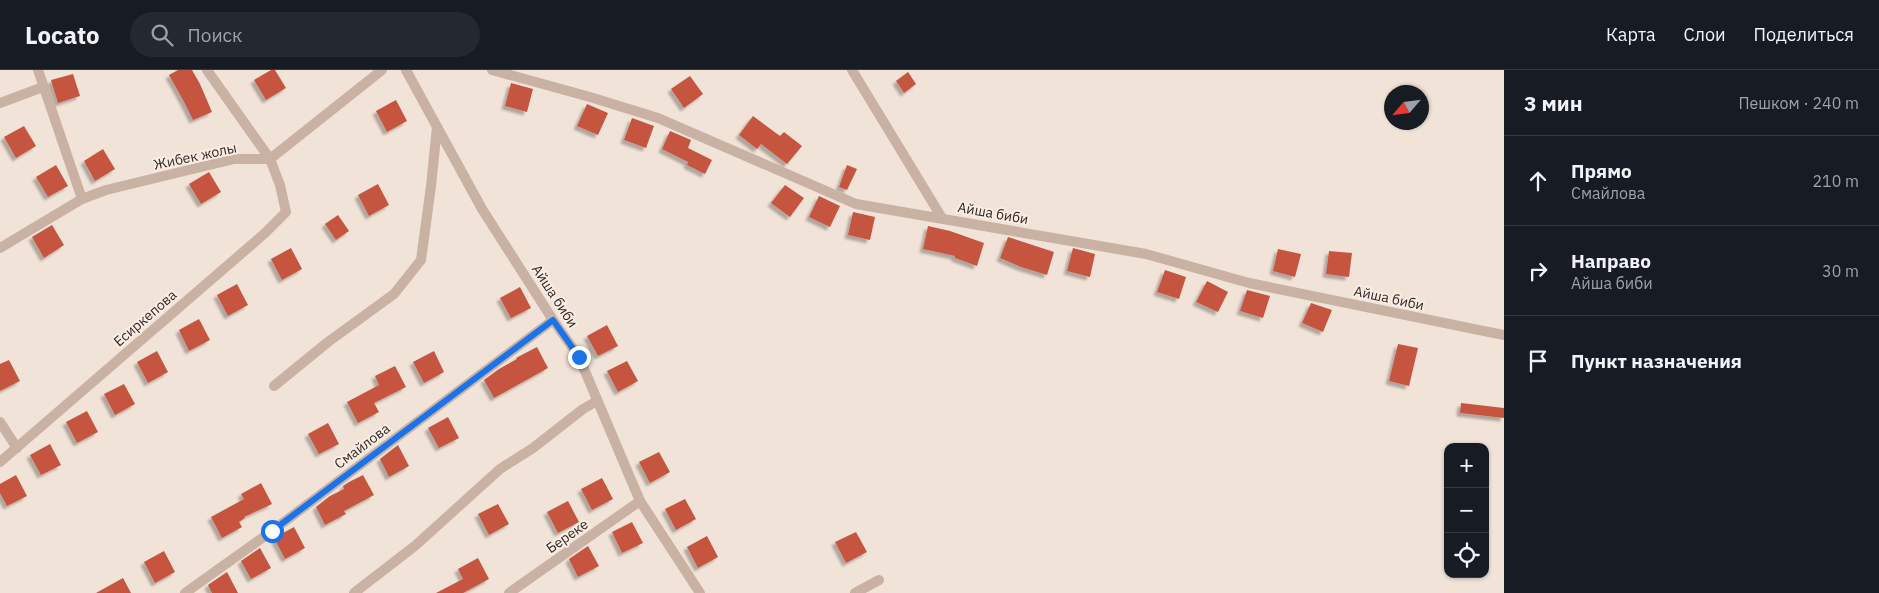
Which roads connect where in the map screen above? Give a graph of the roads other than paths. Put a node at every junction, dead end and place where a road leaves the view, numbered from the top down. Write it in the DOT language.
graph roads {
  1 [pos="38,70"];
  2 [pos="207,70"];
  3 [pos="382,70"];
  4 [pos="406,70"];
  5 [pos="492,70"];
  6 [pos="852,70"];
  7 [pos="43,87"];
  8 [pos="0,103"];
  9 [pos="437,127"];
  10 [pos="270,159"];
  11 [pos="82,199"];
  12 [pos="942,218"];
  13 [pos="0,248"];
  14 [pos="553,320"];
  15 [pos="1504,335"];
  16 [pos="274,386"];
  17 [pos="598,401"];
  18 [pos="0,422"];
  19 [pos="17,448"];
  20 [pos="0,462"];
  21 [pos="640,501"];
  22 [pos="880,580"];
  23 [pos="185,593"];
  24 [pos="354,593"];
  25 [pos="509,593"];
  26 [pos="700,593"];
  27 [pos="855,593"];
  1 -- 7 [label="street"];
  2 -- 10 [label="street"];
  3 -- 10 [label="street"];
  4 -- 9 [label="street, Айша биби"];
  5 -- 12 [label="street, Айша биби"];
  6 -- 12 [label="street"];
  7 -- 8 [label="street"];
  7 -- 11 [label="street"];
  9 -- 14 [label="street, Айша биби"];
  9 -- 16 [label="street"];
  10 -- 11 [label="street, Жибек жолы"];
  10 -- 19 [label="street, Есиркепова"];
  11 -- 13 [label="street, Жибек жолы"];
  12 -- 15 [label="street, Айша биби"];
  14 -- 17 [label="street, Айша биби"];
  14 -- 23 [label="street, Смайлова"];
  17 -- 21 [label="street, Айша биби"];
  17 -- 24 [label="street"];
  18 -- 19 [label="street"];
  19 -- 20 [label="street, Есиркепова"];
  21 -- 25 [label="street, Береке"];
  21 -- 26 [label="street, Айша биби"];
  22 -- 27 [label="street"];
}
